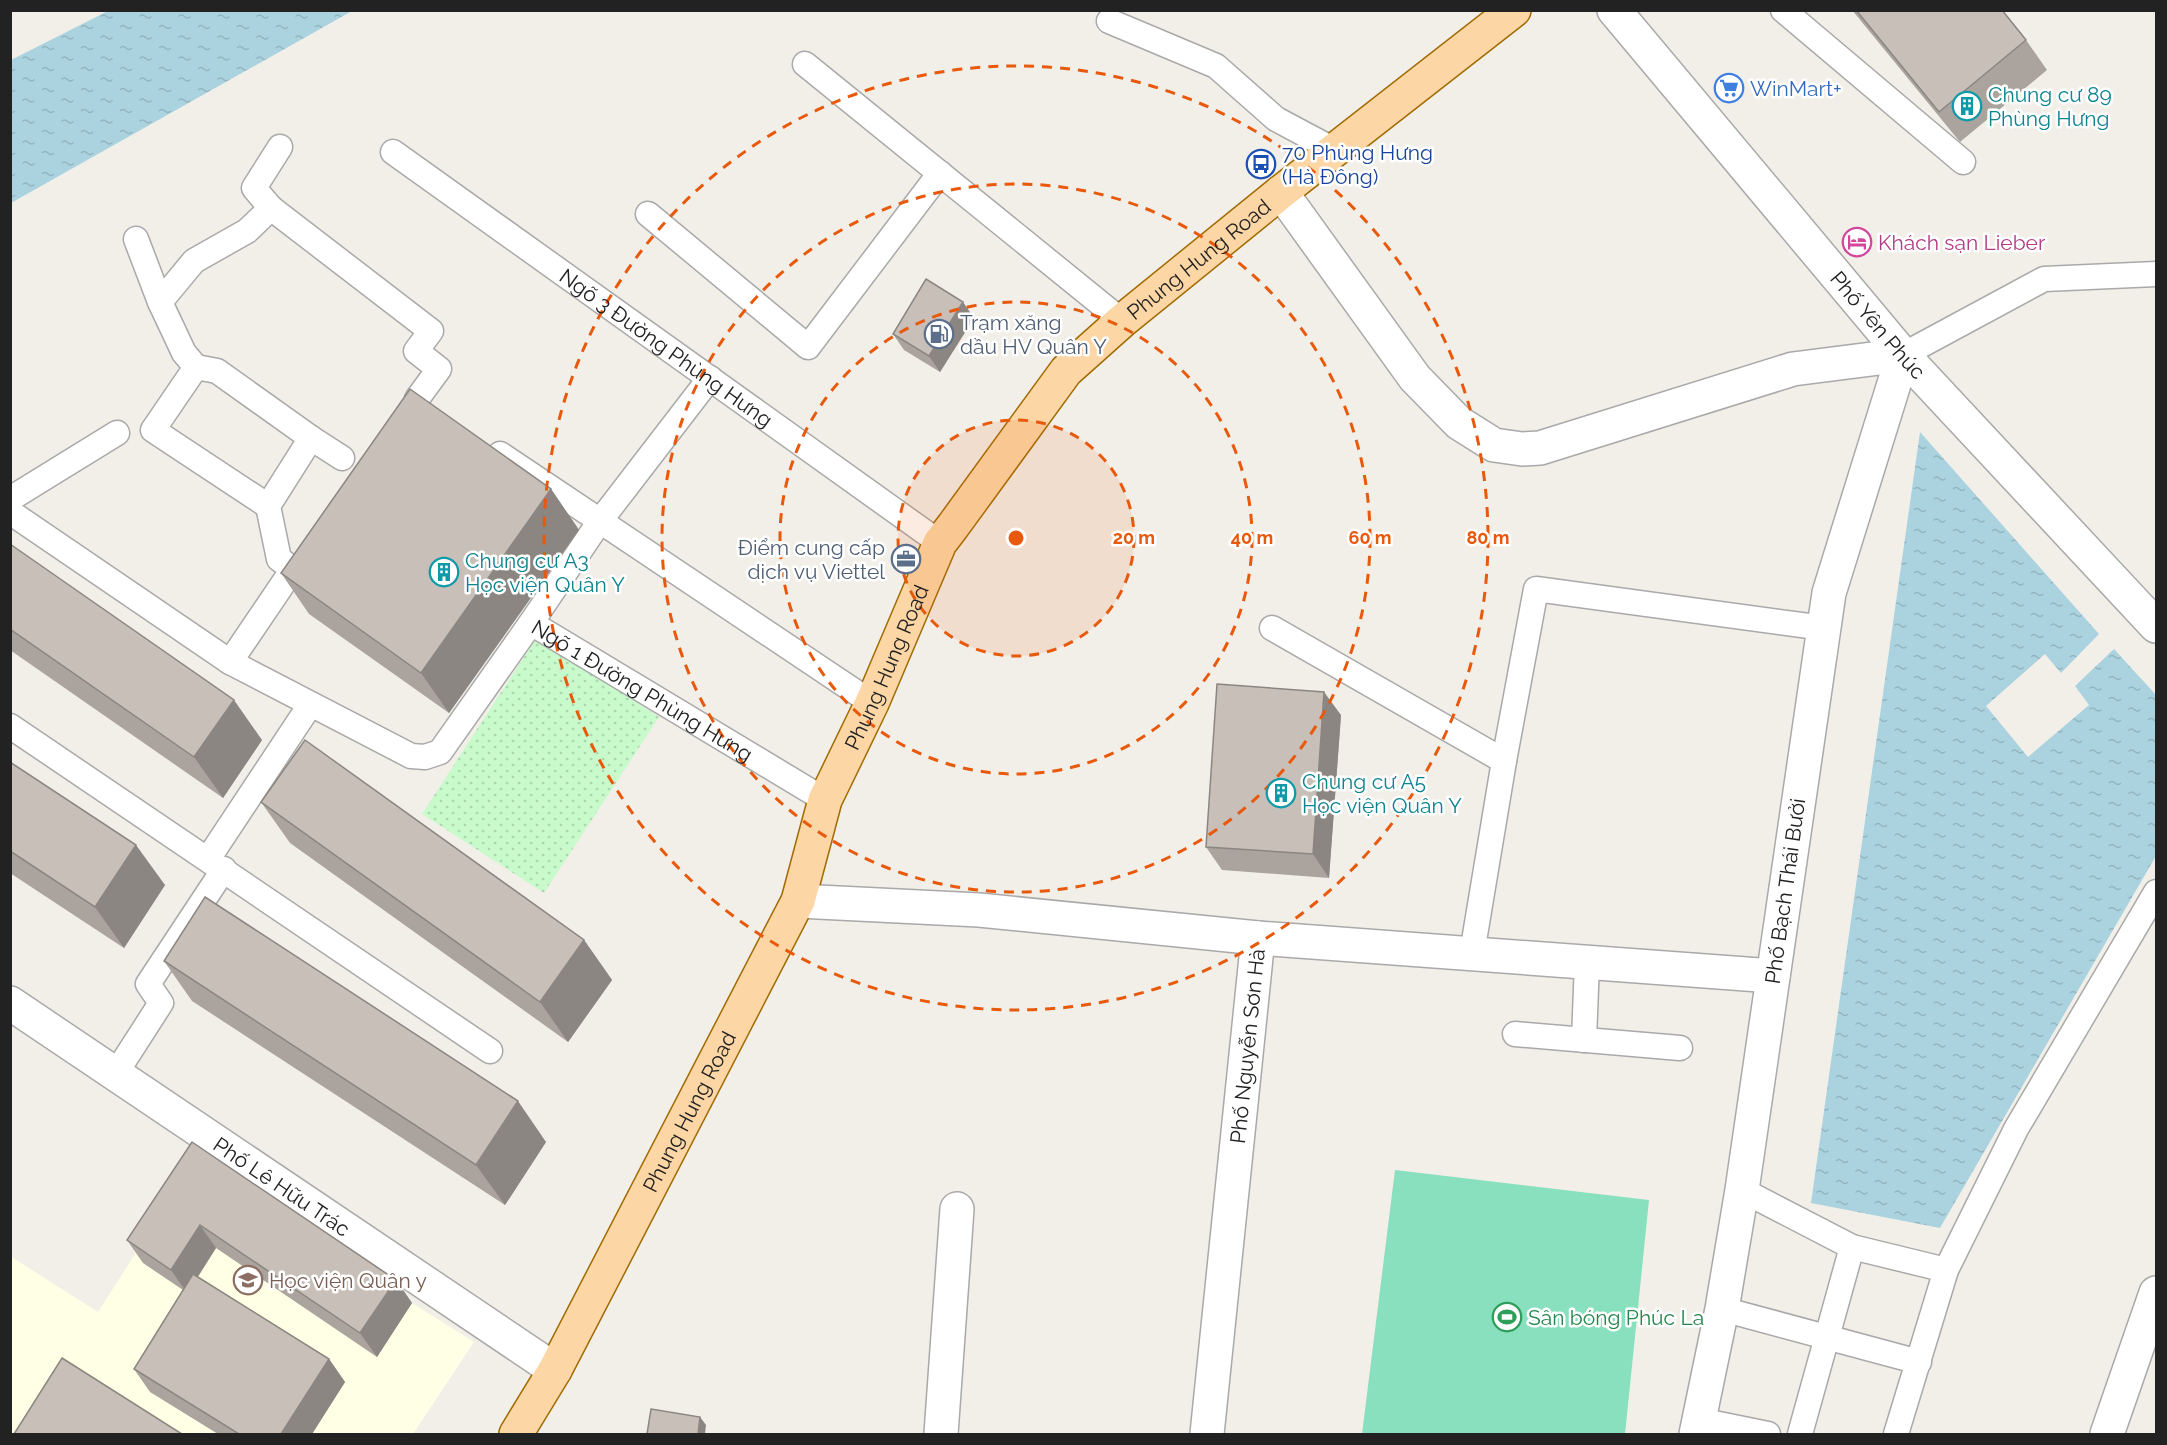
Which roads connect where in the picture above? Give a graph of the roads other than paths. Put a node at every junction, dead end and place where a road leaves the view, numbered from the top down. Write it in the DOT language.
graph roads {
  1 [pos="1514,10"];
  2 [pos="1614,10"];
  3 [pos="1783,10"];
  4 [pos="1109,21"];
  5 [pos="805,64"];
  6 [pos="280,147"];
  7 [pos="1336,151"];
  8 [pos="393,152"];
  9 [pos="1963,162"];
  10 [pos="940,173"];
  11 [pos="1281,192"];
  12 [pos="271,208"];
  13 [pos="648,214"];
  14 [pos="136,239"];
  15 [pos="2157,274"];
  16 [pos="160,302"];
  17 [pos="1122,321"];
  18 [pos="1903,356"];
  19 [pos="196,367"];
  20 [pos="710,378"];
  21 [pos="419,409"];
  22 [pos="117,433"];
  23 [pos="311,438"];
  24 [pos="484,444"];
  25 [pos="342,458"];
  26 [pos="10,499"];
  27 [pos="268,506"];
  28 [pos="10,512"];
  29 [pos="600,521"];
  30 [pos="940,543"];
  31 [pos="531,623"];
  32 [pos="2157,626"];
  33 [pos="1272,628"];
  34 [pos="1824,628"];
  35 [pos="230,662"];
  36 [pos="872,703"];
  37 [pos="310,705"];
  38 [pos="10,726"];
  39 [pos="1503,761"];
  40 [pos="825,800"];
  41 [pos="216,864"];
  42 [pos="2157,892"];
  43 [pos="798,901"];
  44 [pos="1258,938"];
  45 [pos="1472,953"];
  46 [pos="1587,962"];
  47 [pos="1773,976"];
  48 [pos="10,1003"];
  49 [pos="1515,1034"];
  50 [pos="1584,1040"];
  51 [pos="1680,1048"];
  52 [pos="490,1051"];
  53 [pos="116,1073"];
  54 [pos="1742,1190"];
  55 [pos="957,1209"];
  56 [pos="1852,1247"];
  57 [pos="1946,1270"];
  58 [pos="2157,1293"];
  59 [pos="1722,1309"];
  60 [pos="1827,1337"];
  61 [pos="1919,1362"];
  62 [pos="555,1370"];
  63 [pos="1698,1427"];
  64 [pos="516,1434"];
  65 [pos="941,1434"];
  66 [pos="1207,1434"];
  67 [pos="1768,1434"];
  68 [pos="1800,1434"];
  69 [pos="1896,1434"];
  70 [pos="2107,1434"];
  1 -- 7 [label="main road, Phung Hung Road"];
  2 -- 18 [label="street, Phố Yên Phúc"];
  3 -- 9 [label="lane"];
  4 -- 7 [label="lane"];
  5 -- 10 [label="lane"];
  6 -- 12 [label="lane"];
  7 -- 11 [label="main road, Phung Hung Road"];
  8 -- 20 [label="lane, Ngõ 3 Đường Phùng Hưng"];
  10 -- 13 [label="lane"];
  10 -- 17 [label="lane"];
  11 -- 17 [label="main road, Phung Hung Road"];
  11 -- 18 [label="street"];
  12 -- 16 [label="lane"];
  12 -- 21 [label="lane"];
  14 -- 16 [label="lane"];
  15 -- 18 [label="lane"];
  16 -- 19 [label="lane"];
  17 -- 30 [label="main road, Phung Hung Road"];
  18 -- 32 [label="street, Phố Yên Phúc"];
  18 -- 34 [label="street, Phố Bạch Thái Bưởi"];
  19 -- 23 [label="lane"];
  19 -- 27 [label="lane"];
  20 -- 29 [label="lane"];
  20 -- 30 [label="lane, Ngõ 3 Đường Phùng Hưng"];
  22 -- 26 [label="lane"];
  23 -- 25 [label="lane"];
  23 -- 27 [label="lane"];
  24 -- 29 [label="lane"];
  27 -- 35 [label="lane"];
  28 -- 35 [label="lane, Ngõ 1 Đường Phùng Hưng"];
  29 -- 31 [label="lane"];
  29 -- 36 [label="lane"];
  30 -- 36 [label="main road, Phung Hung Road"];
  31 -- 37 [label="lane, Ngõ 1 Đường Phùng Hưng"];
  31 -- 40 [label="lane, Ngõ 1 Đường Phùng Hưng"];
  33 -- 39 [label="lane"];
  34 -- 39 [label="lane"];
  34 -- 47 [label="street, Phố Bạch Thái Bưởi"];
  35 -- 37 [label="lane, Ngõ 1 Đường Phùng Hưng"];
  36 -- 40 [label="main road, Phung Hung Road"];
  37 -- 41 [label="lane"];
  38 -- 41 [label="lane"];
  39 -- 45 [label="lane"];
  40 -- 43 [label="main road, Phung Hung Road"];
  41 -- 52 [label="lane"];
  41 -- 53 [label="lane"];
  42 -- 57 [label="lane"];
  43 -- 44 [label="street, Phố Nguyễn Sơn Hà"];
  43 -- 62 [label="main road, Phung Hung Road"];
  44 -- 45 [label="street"];
  44 -- 66 [label="street, Phố Nguyễn Sơn Hà"];
  45 -- 46 [label="street"];
  46 -- 47 [label="street"];
  46 -- 50 [label="lane"];
  47 -- 54 [label="street, Phố Bạch Thái Bưởi"];
  48 -- 53 [label="street, Phố Lê Hữu Trác"];
  49 -- 50 [label="lane"];
  50 -- 51 [label="lane"];
  53 -- 62 [label="street, Phố Lê Hữu Trác"];
  54 -- 56 [label="lane"];
  54 -- 59 [label="street, Phố Bạch Thái Bưởi"];
  55 -- 65 [label="street"];
  56 -- 57 [label="lane"];
  56 -- 60 [label="lane"];
  57 -- 61 [label="lane"];
  58 -- 70 [label="street"];
  59 -- 60 [label="lane"];
  59 -- 63 [label="street, Phố Bạch Thái Bưởi"];
  60 -- 61 [label="lane"];
  60 -- 68 [label="lane"];
  61 -- 69 [label="lane"];
  62 -- 64 [label="main road, Phung Hung Road"];
  63 -- 67 [label="lane"];
}
